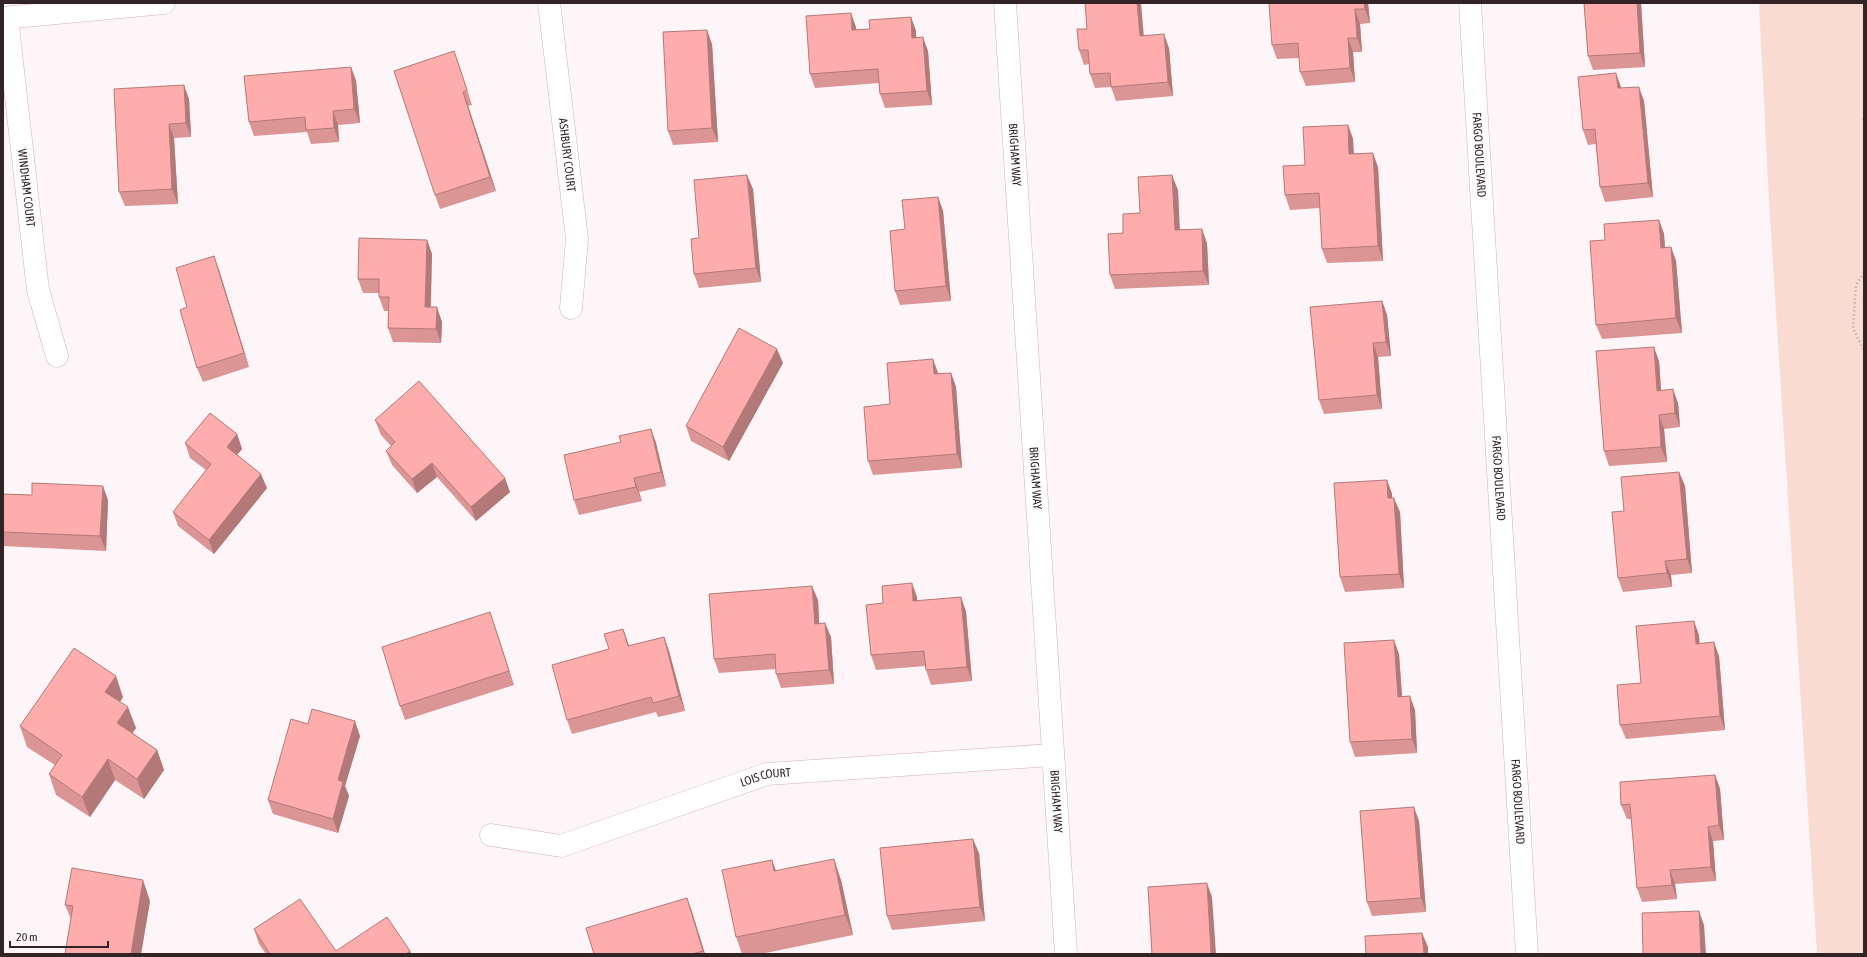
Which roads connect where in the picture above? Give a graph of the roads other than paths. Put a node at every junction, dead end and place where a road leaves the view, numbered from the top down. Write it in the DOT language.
graph roads {
  1 [pos="164,3"];
  2 [pos="549,3"];
  3 [pos="1006,3"];
  4 [pos="1470,3"];
  5 [pos="5,18"];
  6 [pos="571,308"];
  7 [pos="57,356"];
  8 [pos="1052,754"];
  9 [pos="491,834"];
  10 [pos="1066,954"];
  11 [pos="1527,954"];
  1 -- 5 [label="street"];
  2 -- 6 [label="street, ASHBURY COURT"];
  3 -- 8 [label="street, BRIGHAM WAY"];
  4 -- 11 [label="street, FARGO BOULEVARD"];
  5 -- 7 [label="street, WINDHAM COURT"];
  8 -- 9 [label="street, LOIS COURT"];
  8 -- 10 [label="street, BRIGHAM WAY"];
}
